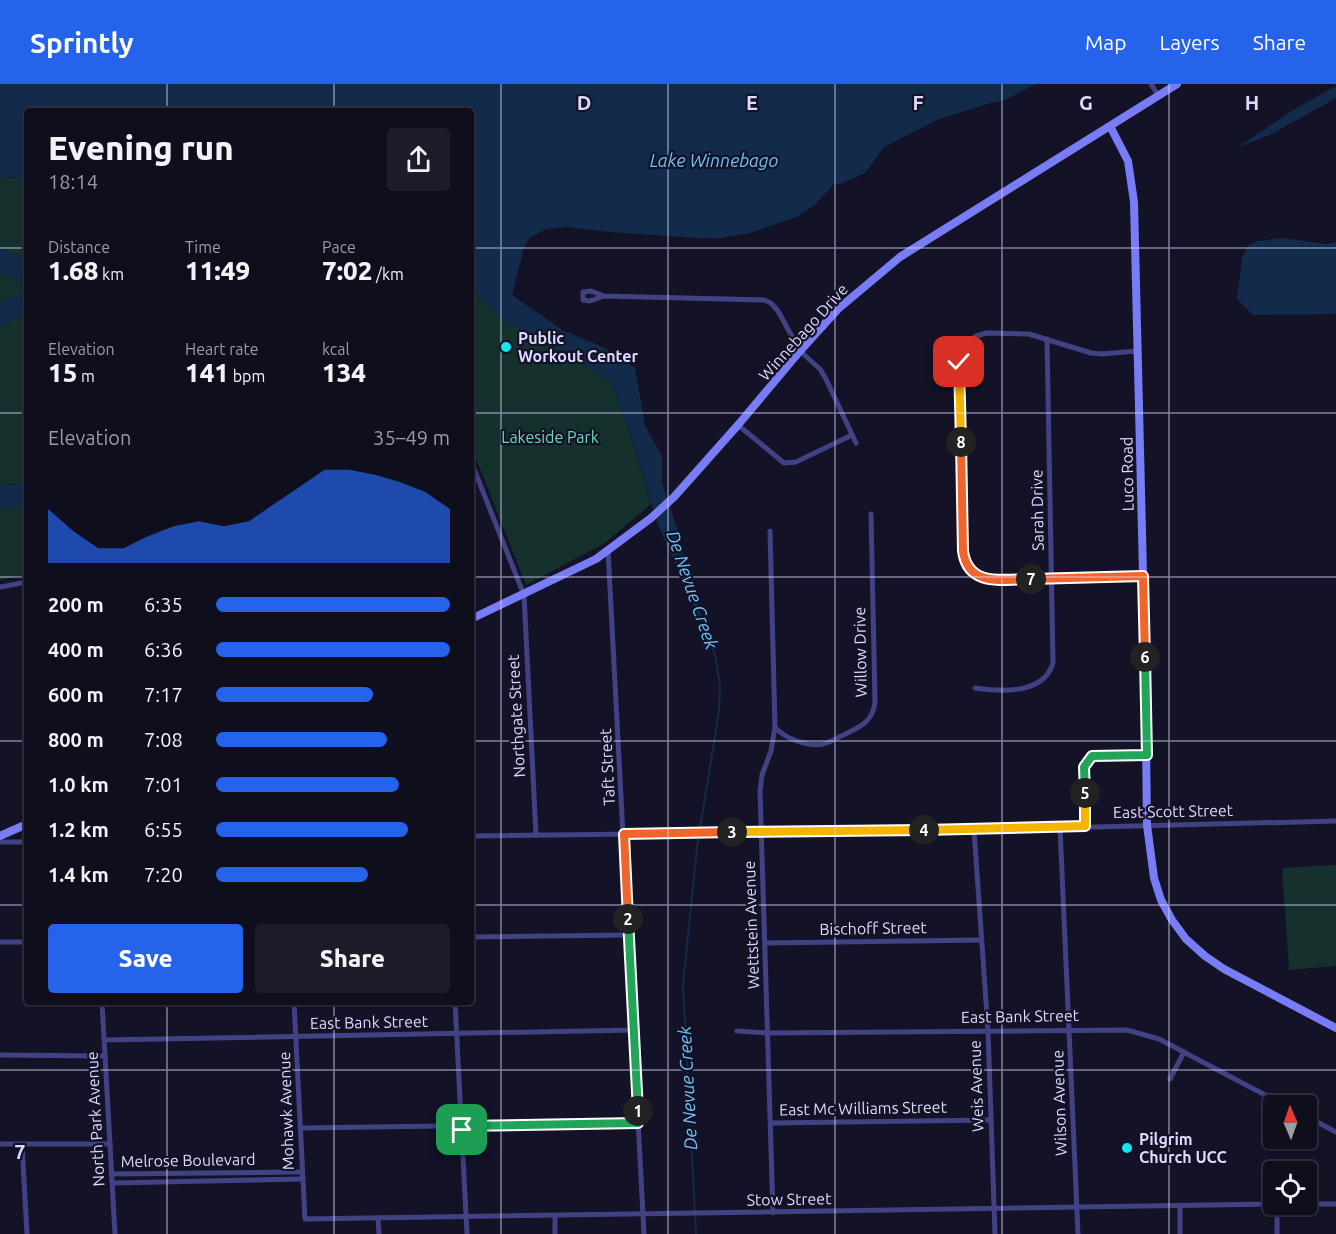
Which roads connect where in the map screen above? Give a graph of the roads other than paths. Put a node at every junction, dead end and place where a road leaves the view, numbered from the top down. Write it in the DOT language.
graph roads {
  1 [pos="1151,84"];
  2 [pos="1177,84"];
  3 [pos="1158,95"];
  4 [pos="1110,126"];
  5 [pos="604,296"];
  6 [pos="1047,339"];
  7 [pos="800,351"];
  8 [pos="1138,351"];
  9 [pos="738,425"];
  10 [pos="852,435"];
  11 [pos="856,443"];
  12 [pos="474,469"];
  13 [pos="871,514"];
  14 [pos="770,531"];
  15 [pos="608,550"];
  16 [pos="1143,576"];
  17 [pos="1052,578"];
  18 [pos="24,583"];
  19 [pos="0,587"];
  20 [pos="524,595"];
  21 [pos="474,618"];
  22 [pos="975,688"];
  23 [pos="775,727"];
  24 [pos="1147,755"];
  25 [pos="1336,821"];
  26 [pos="24,825"];
  27 [pos="1148,825"];
  28 [pos="1060,826"];
  29 [pos="1085,826"];
  30 [pos="974,830"];
  31 [pos="761,832"];
  32 [pos="624,834"];
  33 [pos="536,835"];
  34 [pos="0,836"];
  35 [pos="474,836"];
  36 [pos="0,842"];
  37 [pos="24,842"];
  38 [pos="629,935"];
  39 [pos="474,937"];
  40 [pos="981,940"];
  41 [pos="0,942"];
  42 [pos="24,942"];
  43 [pos="766,943"];
  44 [pos="102,1005"];
  45 [pos="294,1005"];
  46 [pos="455,1005"];
  47 [pos="1336,1028"];
  48 [pos="1070,1029"];
  49 [pos="634,1030"];
  50 [pos="987,1030"];
  51 [pos="737,1031"];
  52 [pos="768,1033"];
  53 [pos="456,1034"];
  54 [pos="296,1036"];
  55 [pos="104,1040"];
  56 [pos="1184,1052"];
  57 [pos="0,1055"];
  58 [pos="105,1056"];
  59 [pos="1170,1079"];
  60 [pos="1265,1095"];
  61 [pos="991,1120"];
  62 [pos="1317,1122"];
  63 [pos="638,1123"];
  64 [pos="771,1123"];
  65 [pos="462,1126"];
  66 [pos="301,1128"];
  67 [pos="1336,1132"];
  68 [pos="0,1144"];
  69 [pos="22,1144"];
  70 [pos="110,1144"];
  71 [pos="302,1172"];
  72 [pos="111,1174"];
  73 [pos="302,1179"];
  74 [pos="112,1183"];
  75 [pos="1263,1204"];
  76 [pos="1317,1204"];
  77 [pos="1336,1204"];
  78 [pos="1180,1206"];
  79 [pos="1077,1207"];
  80 [pos="995,1210"];
  81 [pos="773,1213"];
  82 [pos="643,1214"];
  83 [pos="1276,1215"];
  84 [pos="555,1216"];
  85 [pos="467,1217"];
  86 [pos="378,1218"];
  87 [pos="305,1220"];
  88 [pos="27,1234"];
  89 [pos="115,1234"];
  90 [pos="379,1234"];
  91 [pos="467,1234"];
  92 [pos="555,1234"];
  93 [pos="644,1234"];
  94 [pos="995,1234"];
  95 [pos="1078,1234"];
  96 [pos="1180,1234"];
  97 [pos="1277,1234"];
  1 -- 3 [label="street"];
  2 -- 3 [label="street, Winnebago Drive"];
  3 -- 4 [label="street, Winnebago Drive"];
  4 -- 7 [label="street, Winnebago Drive"];
  4 -- 8 [label="street, Luco Road"];
  5 -- 7 [label="street"];
  6 -- 8 [label="street"];
  6 -- 17 [label="street, Sarah Drive"];
  6 -- 17 [label="street"];
  7 -- 9 [label="street, Winnebago Drive"];
  7 -- 10 [label="street"];
  8 -- 16 [label="street, Luco Road"];
  9 -- 10 [label="street"];
  9 -- 15 [label="street, Winnebago Drive"];
  10 -- 11 [label="street"];
  12 -- 20 [label="street, Northgate Street"];
  13 -- 23 [label="street, Willow Drive"];
  14 -- 23 [label="street, Wettstein Avenue"];
  15 -- 20 [label="street, Winnebago Drive"];
  15 -- 32 [label="street, Taft Street"];
  16 -- 17 [label="street"];
  16 -- 24 [label="street, Luco Road"];
  17 -- 22 [label="street, Sarah Drive"];
  18 -- 19 [label="street"];
  20 -- 21 [label="street, Winnebago Drive"];
  20 -- 33 [label="street, Northgate Street"];
  23 -- 31 [label="street, Wettstein Avenue"];
  24 -- 27 [label="street, Luco Road"];
  24 -- 29 [label="street"];
  25 -- 27 [label="street, East Scott Street"];
  26 -- 34 [label="street"];
  27 -- 29 [label="street, East Scott Street"];
  27 -- 47 [label="street, Luco Road"];
  28 -- 29 [label="street, East Scott Street"];
  28 -- 30 [label="street, East Scott Street"];
  28 -- 48 [label="street, Wilson Avenue"];
  30 -- 31 [label="street, East Scott Street"];
  30 -- 40 [label="street, Weis Avenue"];
  31 -- 32 [label="street, East Scott Street"];
  31 -- 43 [label="street, Wettstein Avenue"];
  32 -- 33 [label="street, East Scott Street"];
  32 -- 38 [label="street, Taft Street"];
  33 -- 35 [label="street, East Scott Street"];
  36 -- 37 [label="street"];
  38 -- 39 [label="street"];
  38 -- 49 [label="street, Taft Street"];
  40 -- 43 [label="street, Bischoff Street"];
  40 -- 50 [label="street, Weis Avenue"];
  41 -- 42 [label="street"];
  43 -- 52 [label="street, Wettstein Avenue"];
  44 -- 55 [label="street, North Park Avenue"];
  45 -- 54 [label="street, Mohawk Avenue"];
  46 -- 53 [label="street"];
  48 -- 50 [label="street, East Bank Street"];
  48 -- 56 [label="street, East Bank Street"];
  48 -- 79 [label="street, Wilson Avenue"];
  49 -- 53 [label="street, East Bank Street"];
  49 -- 63 [label="street, Taft Street"];
  50 -- 52 [label="street, East Bank Street"];
  50 -- 61 [label="street, Weis Avenue"];
  51 -- 52 [label="street, East Bank Street"];
  52 -- 64 [label="street, Wettstein Avenue"];
  53 -- 54 [label="street, East Bank Street"];
  53 -- 65 [label="street"];
  54 -- 55 [label="street, East Bank Street"];
  54 -- 66 [label="street, Mohawk Avenue"];
  55 -- 58 [label="street, North Park Avenue"];
  56 -- 59 [label="street"];
  56 -- 60 [label="street, East Bank Street"];
  57 -- 58 [label="street"];
  58 -- 70 [label="street, North Park Avenue"];
  61 -- 64 [label="street, East Mc Williams Street"];
  61 -- 80 [label="street, Weis Avenue"];
  62 -- 67 [label="street"];
  63 -- 65 [label="street"];
  63 -- 82 [label="street, Taft Street"];
  64 -- 81 [label="street, Wettstein Avenue"];
  65 -- 66 [label="street"];
  65 -- 85 [label="street"];
  66 -- 71 [label="street, Mohawk Avenue"];
  68 -- 69 [label="street"];
  69 -- 70 [label="street"];
  69 -- 88 [label="street"];
  70 -- 72 [label="street, North Park Avenue"];
  71 -- 72 [label="street, Melrose Boulevard"];
  71 -- 73 [label="street, Mohawk Avenue"];
  72 -- 74 [label="street, North Park Avenue"];
  73 -- 74 [label="street, Melrose Boulevard"];
  73 -- 87 [label="street, Mohawk Avenue"];
  74 -- 89 [label="street, North Park Avenue"];
  75 -- 78 [label="street, Stow Street"];
  76 -- 77 [label="street"];
  78 -- 79 [label="street, Stow Street"];
  78 -- 96 [label="street"];
  79 -- 80 [label="street, Stow Street"];
  79 -- 95 [label="street, Wilson Avenue"];
  80 -- 81 [label="street, Stow Street"];
  80 -- 94 [label="street, Weis Avenue"];
  81 -- 82 [label="street, Stow Street"];
  82 -- 84 [label="street, Stow Street"];
  82 -- 93 [label="street, Taft Street"];
  83 -- 97 [label="street"];
  84 -- 85 [label="street, Stow Street"];
  84 -- 92 [label="street"];
  85 -- 86 [label="street, Stow Street"];
  85 -- 91 [label="street"];
  86 -- 87 [label="street, Stow Street"];
  86 -- 90 [label="street"];
}
